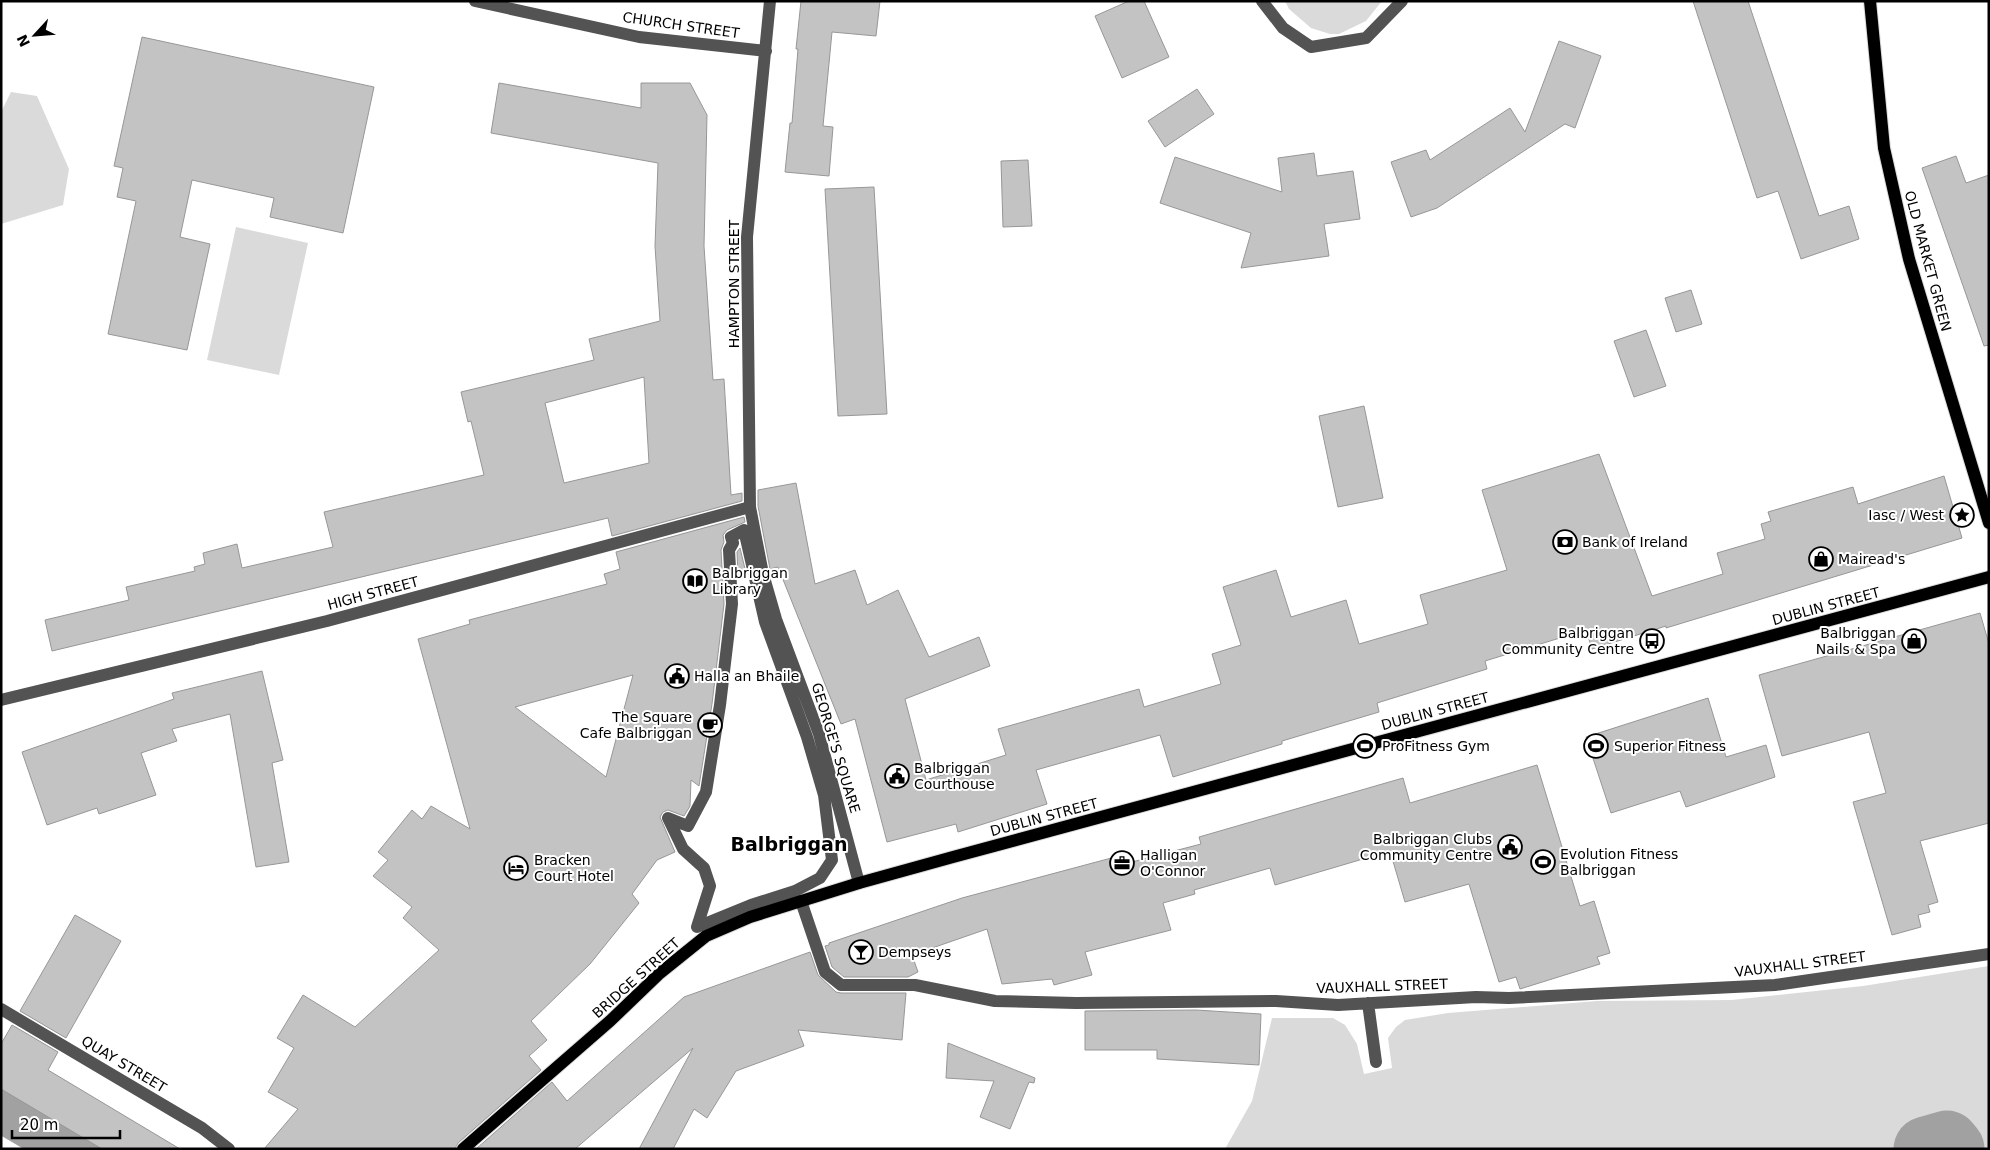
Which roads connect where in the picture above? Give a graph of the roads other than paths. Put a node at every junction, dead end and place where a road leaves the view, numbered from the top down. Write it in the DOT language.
graph roads {
  1 [pos="475,1"];
  2 [pos="770,1"];
  3 [pos="1262,1"];
  4 [pos="1402,1"];
  5 [pos="1870,1"];
  6 [pos="766,51"];
  7 [pos="750,508"];
  8 [pos="1989,523"];
  9 [pos="1989,577"];
  10 [pos="1,700"];
  11 [pos="859,883"];
  12 [pos="801,902"];
  13 [pos="697,927"];
  14 [pos="1989,954"];
  15 [pos="1368,1003"];
  16 [pos="1,1009"];
  17 [pos="1376,1062"];
  18 [pos="229,1149"];
  19 [pos="463,1149"];
  1 -- 6 [label="street, CHURCH STREET"];
  2 -- 6 [label="street, HAMPTON STREET"];
  3 -- 4 [label="street"];
  5 -- 8 [label="main road, OLD MARKET GREEN"];
  6 -- 7 [label="street, HAMPTON STREET"];
  7 -- 10 [label="street, HIGH STREET"];
  7 -- 11 [label="street, GEORGE'S SQUARE"];
  9 -- 11 [label="main road, DUBLIN STREET"];
  11 -- 12 [label="main road, BRIDGE STREET"];
  12 -- 15 [label="street, VAUXHALL STREET"];
  12 -- 19 [label="main road, BRIDGE STREET"];
  13 -- 13 [label="street, GEORGE'S SQUARE"];
  14 -- 15 [label="street, VAUXHALL STREET"];
  15 -- 17 [label="street"];
  16 -- 18 [label="street, QUAY STREET"];
}
